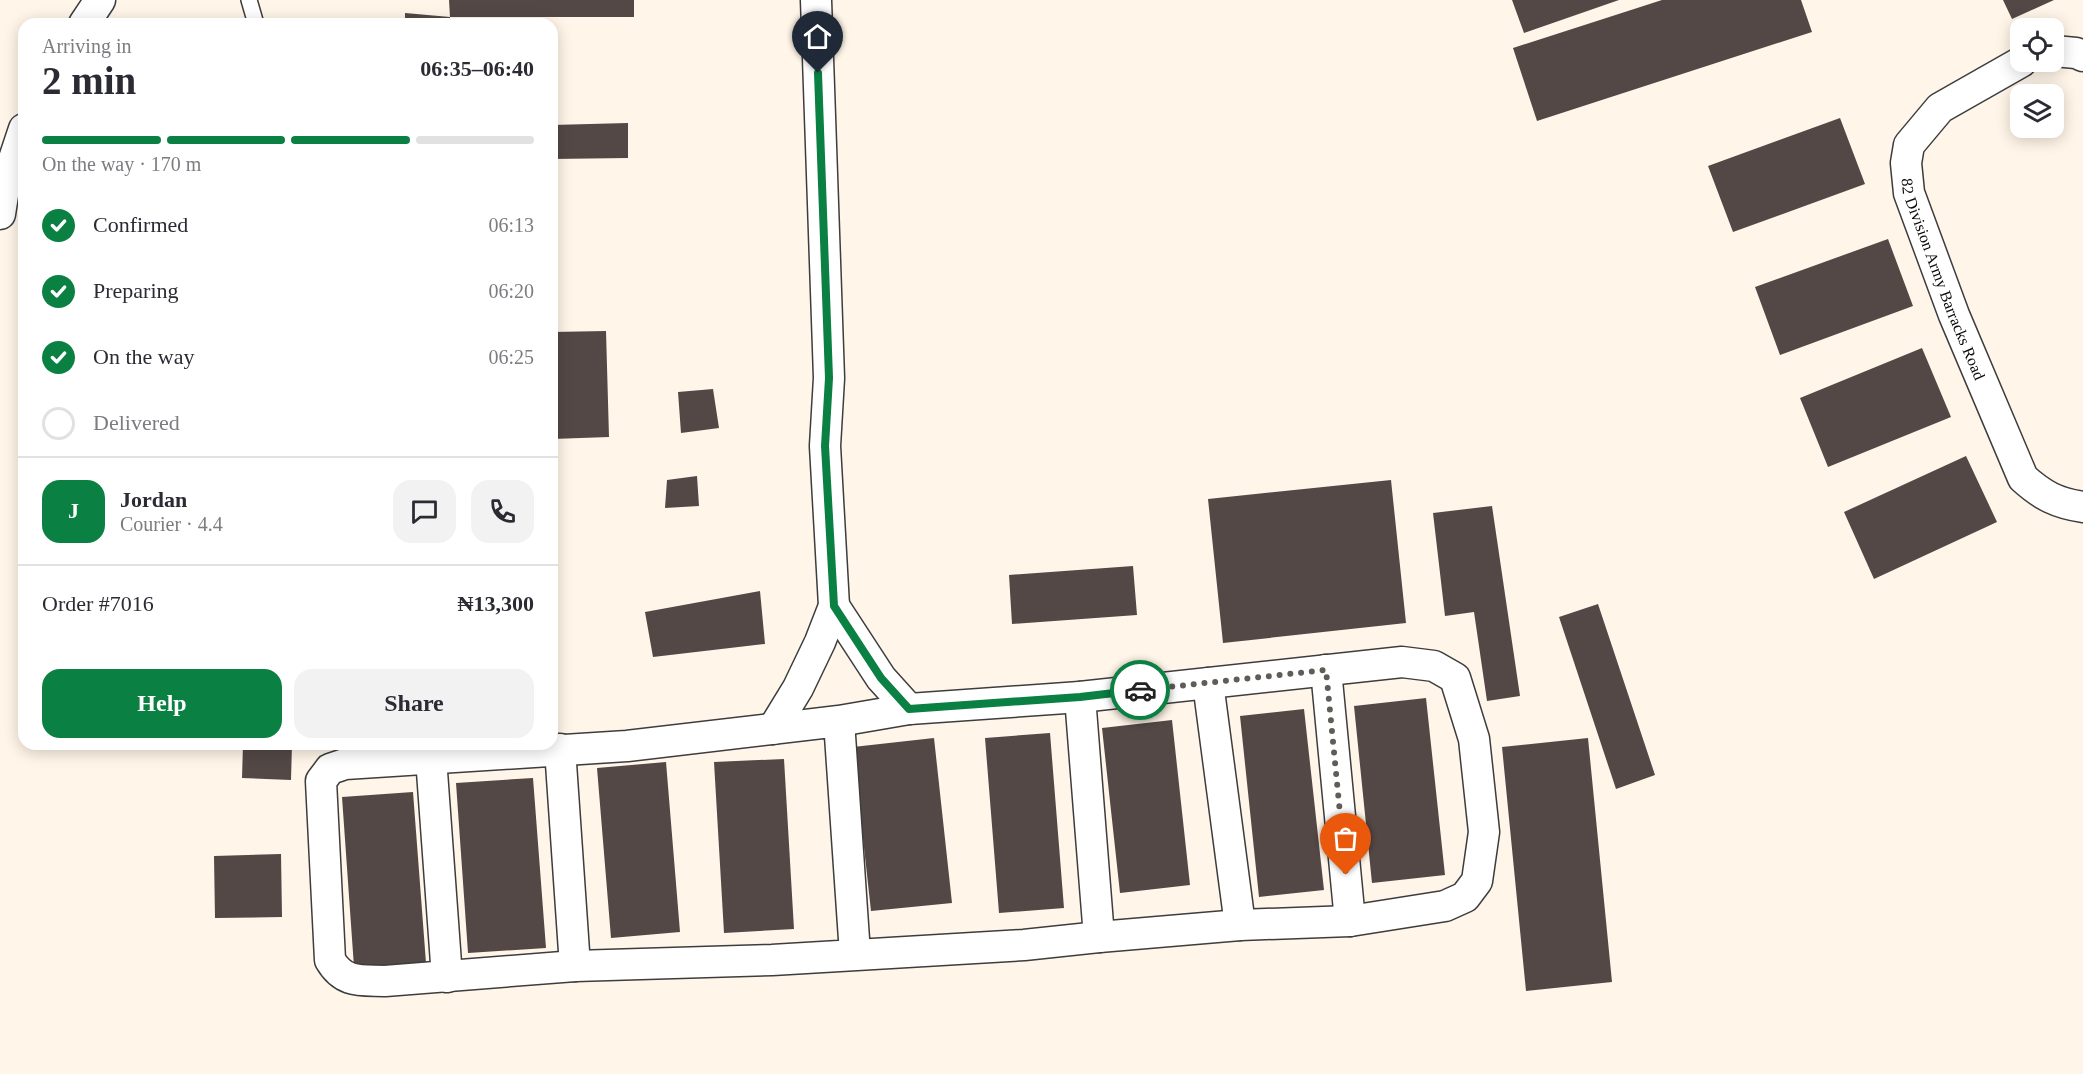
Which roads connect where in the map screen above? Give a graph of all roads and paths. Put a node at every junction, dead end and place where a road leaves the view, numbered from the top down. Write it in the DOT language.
graph roads {
  1 [pos="100,0"];
  2 [pos="249,0"];
  3 [pos="816,0"];
  4 [pos="88,18"];
  5 [pos="254,18"];
  6 [pos="2064,52"];
  7 [pos="2083,56"];
  8 [pos="2010,68"];
  9 [pos="18,146"];
  10 [pos="0,214"];
  11 [pos="2083,507"];
  12 [pos="834,606"];
  13 [pos="1326,670"];
  14 [pos="1208,683"];
  15 [pos="1080,697"];
  16 [pos="909,709"];
  17 [pos="839,721"];
  18 [pos="773,729"];
  19 [pos="560,749"];
  20 [pos="546,750"];
  21 [pos="432,758"];
  22 [pos="1350,921"];
  23 [pos="1240,926"];
  24 [pos="1099,936"];
  25 [pos="855,954"];
  26 [pos="575,966"];
  27 [pos="447,977"];
  1 -- 4 [label="street"];
  2 -- 5 [label="lane"];
  3 -- 12 [label="street"];
  6 -- 7 [label="street"];
  8 -- 11 [label="street, 82 Division Army Barracks Road"];
  9 -- 10 [label="street"];
  12 -- 16 [label="street"];
  12 -- 18 [label="street"];
  13 -- 14 [label="street"];
  13 -- 22 [label="street"];
  13 -- 22 [label="street"];
  14 -- 15 [label="street"];
  14 -- 23 [label="street"];
  15 -- 16 [label="street"];
  15 -- 24 [label="street"];
  16 -- 17 [label="street"];
  17 -- 18 [label="street"];
  17 -- 25 [label="street"];
  18 -- 19 [label="street"];
  19 -- 26 [label="street"];
  20 -- 21 [label="street"];
  21 -- 27 [label="street"];
  21 -- 27 [label="street"];
  22 -- 23 [label="street"];
  23 -- 24 [label="street"];
  24 -- 25 [label="street"];
  25 -- 26 [label="street"];
  26 -- 27 [label="street"];
}
